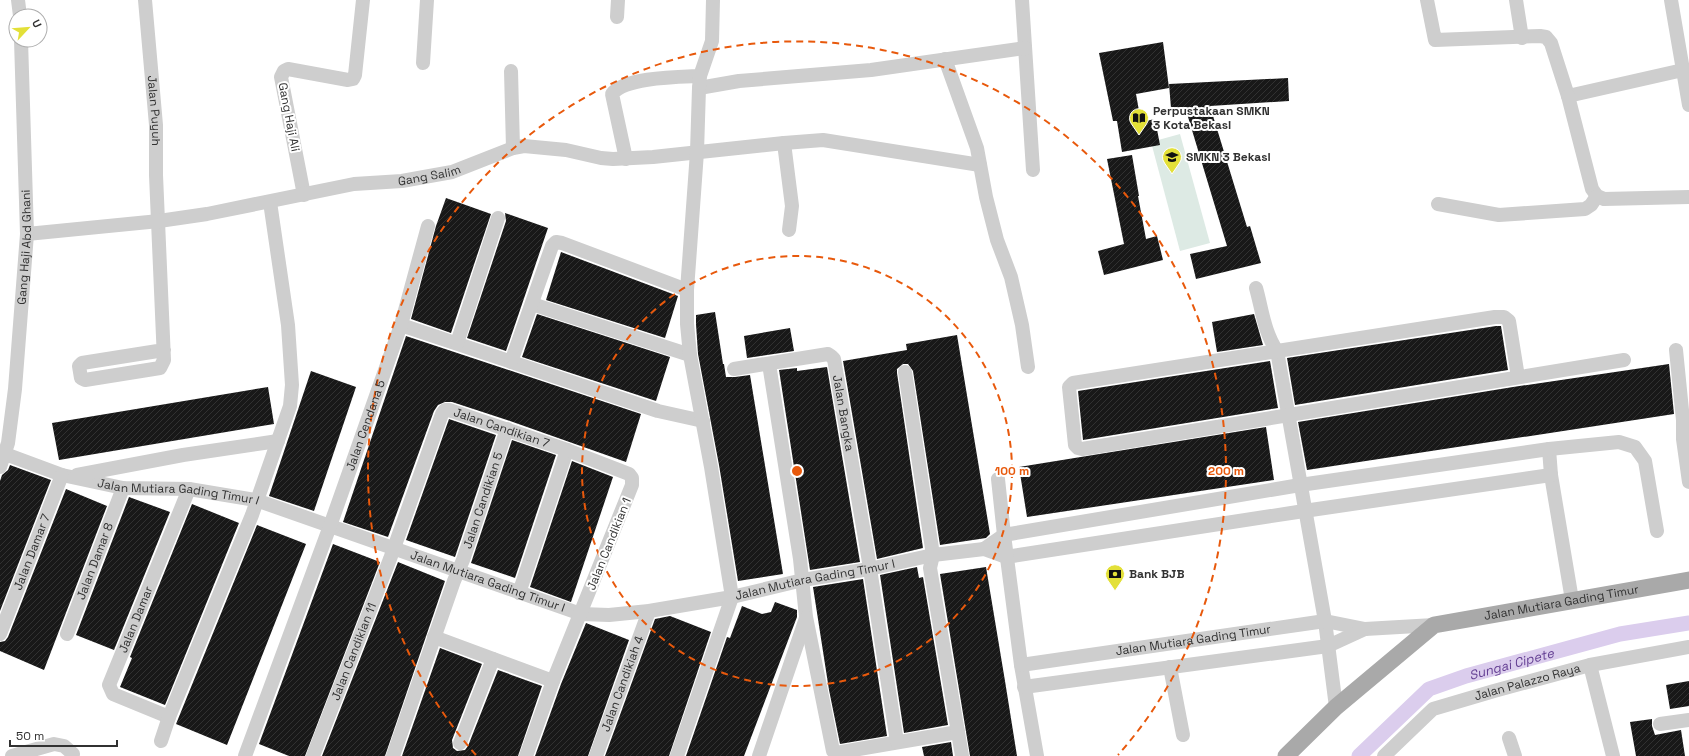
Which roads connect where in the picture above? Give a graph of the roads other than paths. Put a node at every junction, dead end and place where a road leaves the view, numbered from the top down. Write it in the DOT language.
graph roads {
  1 [pos="145,0"];
  2 [pos="363,0"];
  3 [pos="427,0"];
  4 [pos="618,0"];
  5 [pos="713,0"];
  6 [pos="1022,0"];
  7 [pos="1427,0"];
  8 [pos="1516,0"];
  9 [pos="1671,0"];
  10 [pos="617,17"];
  11 [pos="1522,38"];
  12 [pos="21,48"];
  13 [pos="1025,48"];
  14 [pos="945,59"];
  15 [pos="422,63"];
  16 [pos="1683,70"];
  17 [pos="511,71"];
  18 [pos="700,82"];
  19 [pos="1568,96"];
  20 [pos="1689,105"];
  21 [pos="784,143"];
  22 [pos="513,148"];
  23 [pos="697,152"];
  24 [pos="626,159"];
  25 [pos="980,165"];
  26 [pos="1033,170"];
  27 [pos="304,195"];
  28 [pos="1597,196"];
  29 [pos="1689,197"];
  30 [pos="270,202"];
  31 [pos="1438,204"];
  32 [pos="498,218"];
  33 [pos="159,221"];
  34 [pos="428,226"];
  35 [pos="789,230"];
  36 [pos="27,234"];
  37 [pos="1256,288"];
  38 [pos="687,290"];
  39 [pos="532,304"];
  40 [pos="401,325"];
  41 [pos="457,343"];
  42 [pos="164,350"];
  43 [pos="1676,350"];
  44 [pos="1277,351"];
  45 [pos="690,355"];
  46 [pos="1624,360"];
  47 [pos="511,362"];
  48 [pos="769,364"];
  49 [pos="1028,367"];
  50 [pos="734,369"];
  51 [pos="904,372"];
  52 [pos="1518,377"];
  53 [pos="1289,415"];
  54 [pos="1686,420"];
  55 [pos="703,421"];
  56 [pos="507,428"];
  57 [pos="278,441"];
  58 [pos="1549,449"];
  59 [pos="567,450"];
  60 [pos="3,453"];
  61 [pos="0,467"];
  62 [pos="629,474"];
  63 [pos="1551,475"];
  64 [pos="66,476"];
  65 [pos="998,479"];
  66 [pos="1689,482"];
  67 [pos="1300,485"];
  68 [pos="123,488"];
  69 [pos="189,489"];
  70 [pos="256,500"];
  71 [pos="1304,511"];
  72 [pos="330,526"];
  73 [pos="1657,531"];
  74 [pos="1004,535"];
  75 [pos="394,547"];
  76 [pos="984,549"];
  77 [pos="933,555"];
  78 [pos="1006,557"];
  79 [pos="869,569"];
  80 [pos="458,572"];
  81 [pos="803,580"];
  82 [pos="1689,580"];
  83 [pos="519,593"];
  84 [pos="732,597"];
  85 [pos="1572,600"];
  86 [pos="649,611"];
  87 [pos="581,614"];
  88 [pos="806,617"];
  89 [pos="1325,621"];
  90 [pos="1434,625"];
  91 [pos="1365,629"];
  92 [pos="1,632"];
  93 [pos="67,634"];
  94 [pos="434,637"];
  95 [pos="1328,646"];
  96 [pos="1689,647"];
  97 [pos="493,658"];
  98 [pos="1021,665"];
  99 [pos="1590,665"];
  100 [pos="1170,667"];
  101 [pos="553,681"];
  102 [pos="1024,687"];
  103 [pos="1336,707"];
  104 [pos="169,717"];
  105 [pos="1689,720"];
  106 [pos="1660,724"];
  107 [pos="958,732"];
  108 [pos="1183,735"];
  109 [pos="1510,738"];
  110 [pos="161,741"];
  111 [pos="897,742"];
  112 [pos="460,743"];
  113 [pos="73,754"];
  114 [pos="12,756"];
  115 [pos="245,756"];
  116 [pos="313,756"];
  117 [pos="392,756"];
  118 [pos="526,756"];
  119 [pos="596,756"];
  120 [pos="677,756"];
  121 [pos="759,756"];
  122 [pos="962,756"];
  123 [pos="1037,756"];
  124 [pos="1286,756"];
  125 [pos="1384,756"];
  126 [pos="1515,756"];
  127 [pos="1613,756"];
  1 -- 33 [label="street, Jalan Puyuh"];
  2 -- 27 [label="street, Gang Haji Ali"];
  3 -- 15 [label="street"];
  4 -- 10 [label="street"];
  5 -- 18 [label="street"];
  6 -- 13 [label="street"];
  7 -- 11 [label="street"];
  8 -- 11 [label="street"];
  9 -- 16 [label="street"];
  11 -- 19 [label="street"];
  12 -- 36 [label="street, Gang Haji Abd Ghani"];
  13 -- 14 [label="street"];
  13 -- 26 [label="street"];
  14 -- 18 [label="street"];
  14 -- 25 [label="street"];
  16 -- 19 [label="street"];
  16 -- 20 [label="street"];
  17 -- 22 [label="street"];
  18 -- 23 [label="street"];
  18 -- 24 [label="street"];
  19 -- 28 [label="street"];
  21 -- 23 [label="street, Gang Salim"];
  21 -- 25 [label="street, Gang Salim"];
  21 -- 35 [label="street"];
  22 -- 24 [label="street, Gang Salim"];
  22 -- 27 [label="street, Gang Salim"];
  23 -- 24 [label="street, Gang Salim"];
  23 -- 38 [label="street"];
  25 -- 49 [label="street"];
  27 -- 30 [label="street, Gang Salim"];
  28 -- 29 [label="street"];
  28 -- 31 [label="street"];
  30 -- 33 [label="street, Gang Salim"];
  30 -- 57 [label="street"];
  32 -- 41 [label="street"];
  33 -- 36 [label="street, Gang Salim"];
  33 -- 42 [label="street, Jalan Puyuh"];
  34 -- 40 [label="street, Jalan Cendana 5"];
  36 -- 60 [label="street, Gang Haji Abd Ghani"];
  37 -- 44 [label="street"];
  38 -- 39 [label="street"];
  38 -- 45 [label="street"];
  39 -- 45 [label="street"];
  39 -- 47 [label="street"];
  40 -- 41 [label="street"];
  40 -- 72 [label="street, Jalan Cendana 5"];
  41 -- 47 [label="street"];
  42 -- 42 [label="street, Jalan Puyuh"];
  43 -- 54 [label="street"];
  44 -- 52 [label="street"];
  44 -- 53 [label="street"];
  44 -- 53 [label="street"];
  45 -- 55 [label="street"];
  46 -- 52 [label="street"];
  47 -- 55 [label="street"];
  48 -- 50 [label="street, Jalan Bangka"];
  48 -- 79 [label="street, Jalan Bangka"];
  48 -- 81 [label="street"];
  51 -- 77 [label="street"];
  52 -- 53 [label="street"];
  53 -- 67 [label="street"];
  54 -- 66 [label="street"];
  55 -- 84 [label="street"];
  56 -- 59 [label="street, Jalan Candikian 7"];
  56 -- 75 [label="street, Jalan Candikian 7"];
  56 -- 80 [label="street, Jalan Candikian 5"];
  57 -- 64 [label="street"];
  57 -- 70 [label="street"];
  58 -- 63 [label="street"];
  58 -- 67 [label="street"];
  58 -- 73 [label="street"];
  59 -- 62 [label="street, Jalan Candikian 7"];
  59 -- 83 [label="street"];
  60 -- 61 [label="street, Gang Haji Abd Ghani"];
  60 -- 64 [label="street, Jalan Mutiara Gading Timur I"];
  62 -- 87 [label="street, Jalan Candikian 1"];
  63 -- 71 [label="street"];
  63 -- 85 [label="street"];
  64 -- 68 [label="street, Jalan Mutiara Gading Timur I"];
  64 -- 92 [label="street, Jalan Damar 7"];
  65 -- 74 [label="street"];
  67 -- 71 [label="street"];
  67 -- 74 [label="street"];
  68 -- 69 [label="street, Jalan Mutiara Gading Timur I"];
  68 -- 93 [label="street, Jalan Damar 8"];
  69 -- 70 [label="street, Jalan Mutiara Gading Timur I"];
  69 -- 104 [label="street, Jalan Damar"];
  70 -- 72 [label="street, Jalan Mutiara Gading Timur I"];
  70 -- 104 [label="street"];
  71 -- 78 [label="street"];
  71 -- 89 [label="street"];
  72 -- 75 [label="street, Jalan Mutiara Gading Timur I"];
  72 -- 115 [label="street, Jalan Cendana 5"];
  74 -- 76 [label="street, Jalan Mutiara Gading Timur I"];
  74 -- 78 [label="street"];
  75 -- 80 [label="street, Jalan Mutiara Gading Timur I"];
  75 -- 116 [label="street, Jalan Candikian 11"];
  76 -- 77 [label="street, Jalan Mutiara Gading Timur I"];
  76 -- 78 [label="street, Jalan Mutiara Gading Timur I"];
  77 -- 79 [label="street, Jalan Mutiara Gading Timur I"];
  77 -- 107 [label="street"];
  78 -- 98 [label="street"];
  79 -- 81 [label="street, Jalan Mutiara Gading Timur I"];
  79 -- 111 [label="street, Jalan Bangka"];
  80 -- 83 [label="street, Jalan Mutiara Gading Timur I"];
  80 -- 94 [label="street, Jalan Candikian 5"];
  81 -- 84 [label="street, Jalan Mutiara Gading Timur I"];
  81 -- 88 [label="street"];
  82 -- 85 [label="main road, Jalan Mutiara Gading Timur"];
  83 -- 87 [label="street, Jalan Mutiara Gading Timur I"];
  84 -- 86 [label="street, Jalan Mutiara Gading Timur I"];
  84 -- 120 [label="street"];
  85 -- 90 [label="main road, Jalan Mutiara Gading Timur"];
  86 -- 87 [label="street, Jalan Mutiara Gading Timur I"];
  86 -- 119 [label="street, Jalan Candikiah 4"];
  87 -- 101 [label="street, Jalan Candikian 1"];
  88 -- 111 [label="street"];
  88 -- 121 [label="street"];
  89 -- 91 [label="street, Jalan Mutiara Gading Timur"];
  89 -- 95 [label="street"];
  89 -- 98 [label="street, Jalan Mutiara Gading Timur"];
  90 -- 91 [label="street, Jalan Mutiara Gading Timur"];
  90 -- 103 [label="main road, Jalan Mutiara Gading Timur"];
  91 -- 95 [label="street, Jalan Mutiara Gading Timur"];
  94 -- 97 [label="street"];
  94 -- 117 [label="street, Jalan Candikian 5"];
  95 -- 100 [label="street, Jalan Mutiara Gading Timur"];
  95 -- 103 [label="street"];
  96 -- 99 [label="street, Jalan Palazzo Raya"];
  97 -- 101 [label="street"];
  97 -- 112 [label="street"];
  98 -- 102 [label="street"];
  99 -- 125 [label="street, Jalan Palazzo Raya"];
  99 -- 127 [label="street"];
  100 -- 102 [label="street, Jalan Mutiara Gading Timur"];
  100 -- 108 [label="street"];
  101 -- 118 [label="street, Jalan Candikian 1"];
  102 -- 123 [label="street"];
  103 -- 124 [label="main road, Jalan Mutiara Gading Timur"];
  104 -- 110 [label="street"];
  105 -- 106 [label="street"];
  107 -- 111 [label="street"];
  107 -- 122 [label="street"];
  109 -- 126 [label="street"];
  113 -- 114 [label="street"];
}
